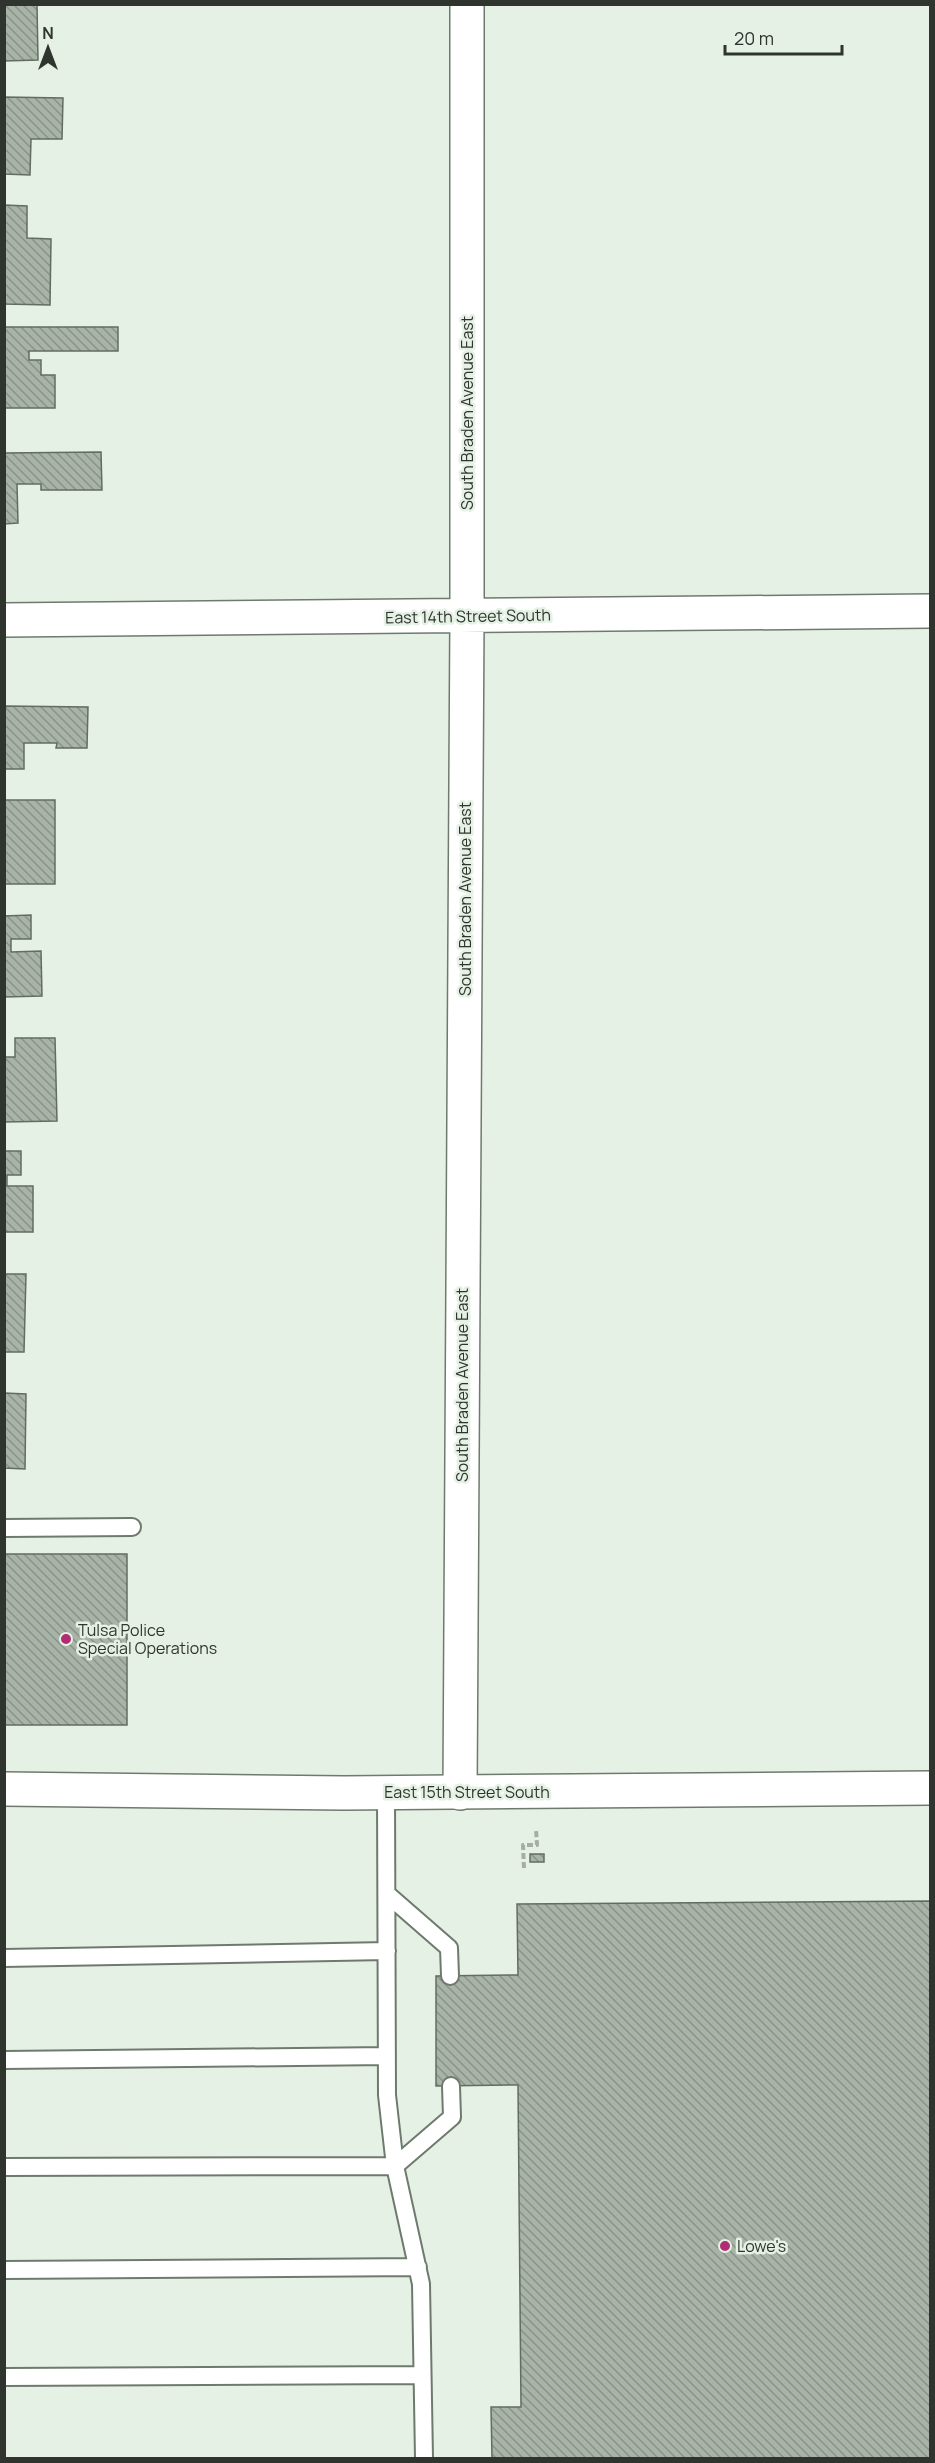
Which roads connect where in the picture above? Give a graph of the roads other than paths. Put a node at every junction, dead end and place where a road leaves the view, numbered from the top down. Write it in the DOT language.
graph roads {
  1 [pos="467,4"];
  2 [pos="930,611"];
  3 [pos="467,616"];
  4 [pos="4,620"];
  5 [pos="132,1527"];
  6 [pos="4,1528"];
  7 [pos="930,1788"];
  8 [pos="4,1790"];
  9 [pos="386,1793"];
  10 [pos="460,1793"];
  11 [pos="387,1894"];
  12 [pos="387,1951"];
  13 [pos="4,1958"];
  14 [pos="450,1976"];
  15 [pos="387,2056"];
  16 [pos="4,2060"];
  17 [pos="452,2086"];
  18 [pos="395,2166"];
  19 [pos="4,2167"];
  20 [pos="418,2267"];
  21 [pos="4,2270"];
  22 [pos="422,2375"];
  23 [pos="4,2377"];
  24 [pos="424,2458"];
  1 -- 3 [label="street, South Braden Avenue East"];
  2 -- 3 [label="street, East 14th Street South"];
  3 -- 4 [label="street, East 14th Street South"];
  3 -- 10 [label="street, South Braden Avenue East"];
  5 -- 6 [label="lane"];
  7 -- 10 [label="street, East 15th Street South"];
  8 -- 9 [label="street, East 15th Street South"];
  9 -- 10 [label="street, East 15th Street South"];
  9 -- 11 [label="lane"];
  11 -- 12 [label="lane"];
  11 -- 14 [label="lane"];
  12 -- 13 [label="lane"];
  12 -- 15 [label="lane"];
  15 -- 16 [label="lane"];
  15 -- 18 [label="lane"];
  17 -- 18 [label="lane"];
  18 -- 19 [label="lane"];
  18 -- 20 [label="lane"];
  20 -- 21 [label="lane"];
  20 -- 22 [label="lane"];
  22 -- 23 [label="lane"];
  22 -- 24 [label="lane"];
}
